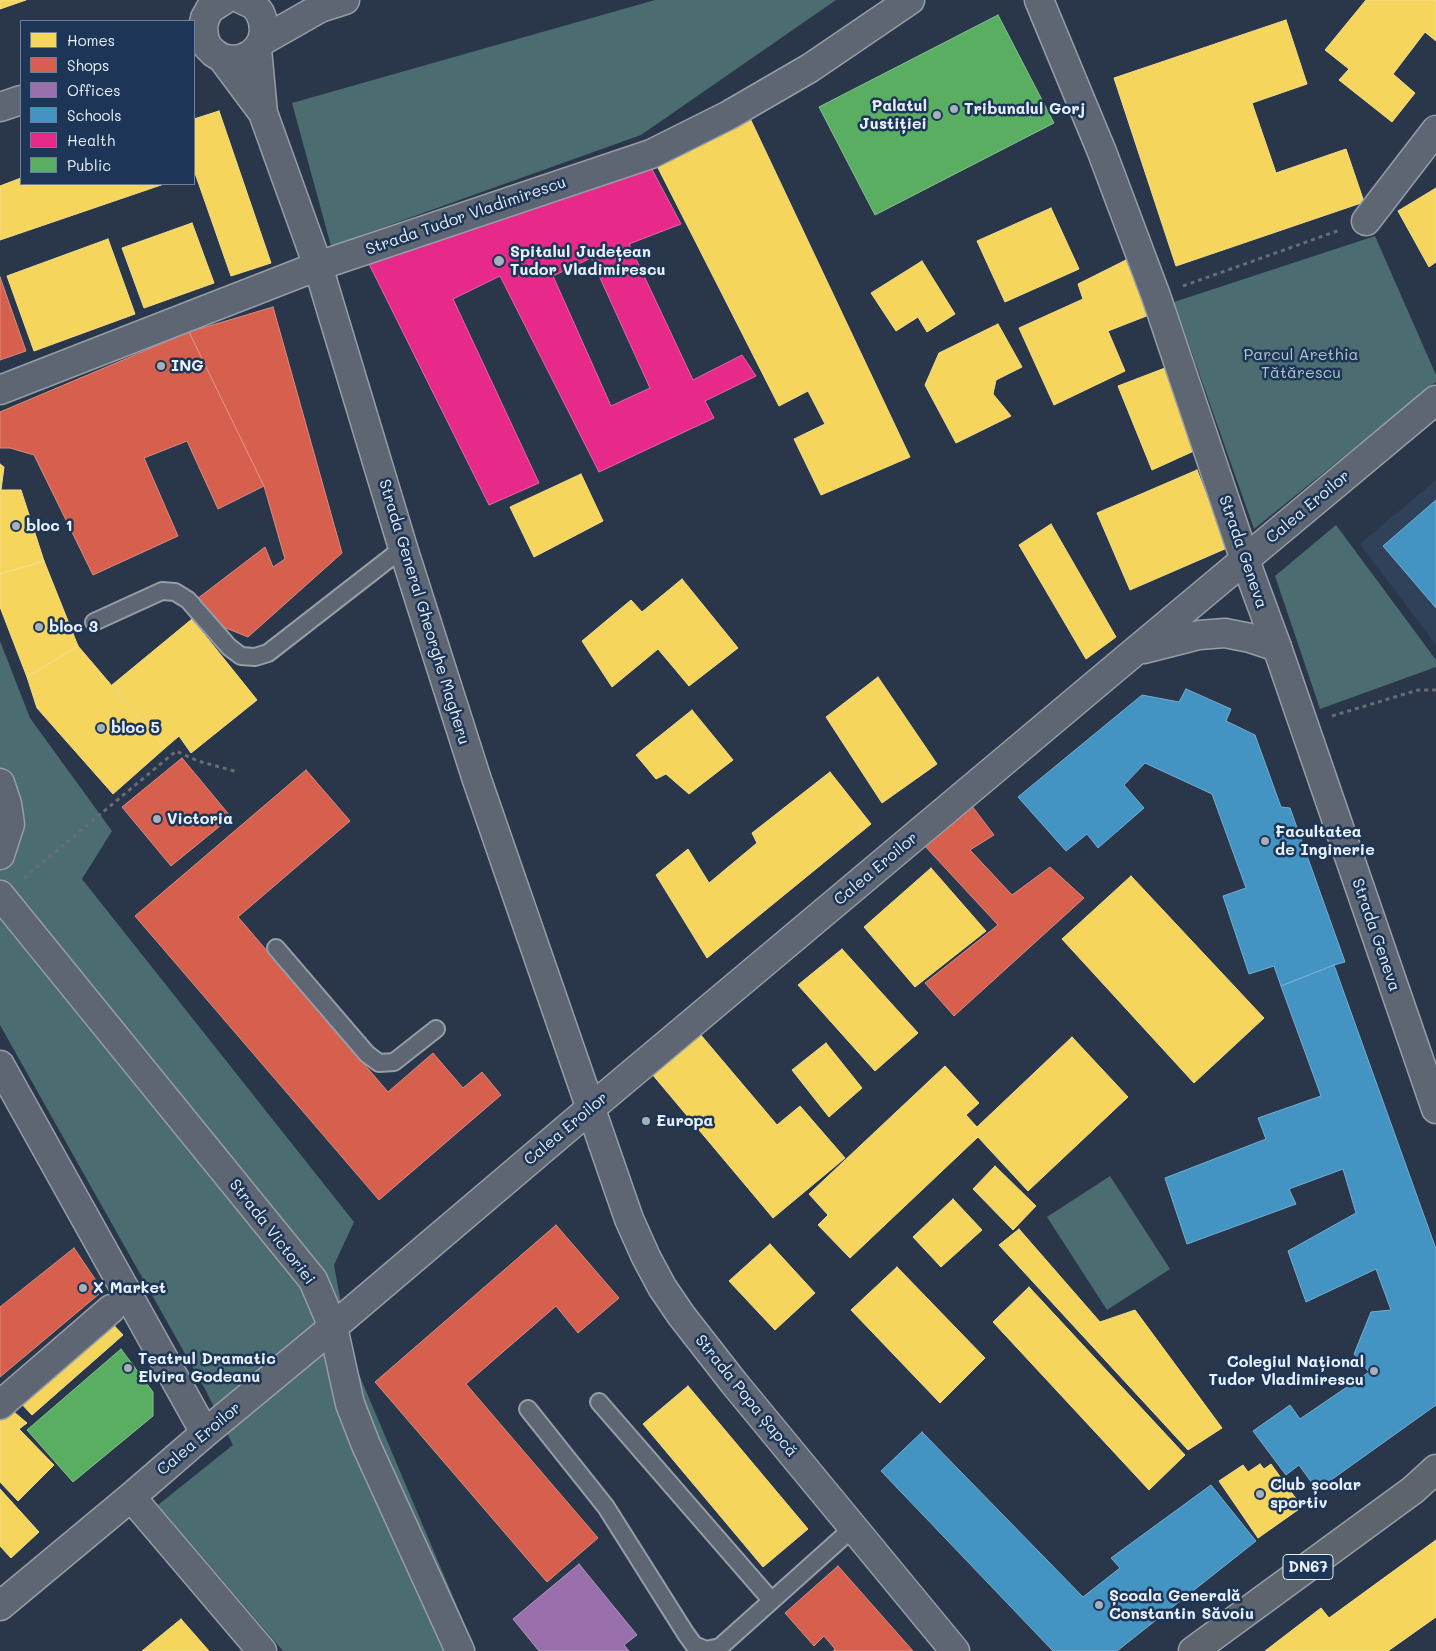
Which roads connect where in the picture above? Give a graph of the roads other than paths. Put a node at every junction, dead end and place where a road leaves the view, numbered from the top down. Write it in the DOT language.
graph roads {
  1 [pos="345,0"];
  2 [pos="910,0"];
  3 [pos="1039,0"];
  4 [pos="248,3"];
  5 [pos="320,8"];
  6 [pos="208,14"];
  7 [pos="260,45"];
  8 [pos="210,55"];
  9 [pos="20,100"];
  10 [pos="0,107"];
  11 [pos="263,113"];
  12 [pos="1436,130"];
  13 [pos="1366,221"];
  14 [pos="318,266"];
  15 [pos="0,390"];
  16 [pos="1436,400"];
  17 [pos="403,548"];
  18 [pos="1245,560"];
  19 [pos="94,622"];
  20 [pos="1277,647"];
  21 [pos="1133,653"];
  22 [pos="0,783"];
  23 [pos="0,855"];
  24 [pos="0,896"];
  25 [pos="276,948"];
  26 [pos="436,1029"];
  27 [pos="0,1065"];
  28 [pos="591,1108"];
  29 [pos="1436,1109"];
  30 [pos="111,1309"];
  31 [pos="334,1328"];
  32 [pos="599,1402"];
  33 [pos="0,1405"];
  34 [pos="528,1409"];
  35 [pos="205,1433"];
  36 [pos="1432,1475"];
  37 [pos="131,1497"];
  38 [pos="854,1527"];
  39 [pos="771,1600"];
  40 [pos="0,1606"];
  41 [pos="691,1648"];
  42 [pos="262,1651"];
  43 [pos="460,1651"];
  44 [pos="955,1651"];
  45 [pos="1193,1651"];
  1 -- 5 [label="street"];
  2 -- 14 [label="street, Strada Tudor Vladimirescu"];
  3 -- 18 [label="street, Strada Geneva"];
  4 -- 5 [label="street"];
  4 -- 7 [label="street, Strada General Gheorghe Magheru"];
  5 -- 7 [label="street"];
  6 -- 8 [label="street, Strada General Gheorghe Magheru"];
  7 -- 8 [label="street"];
  7 -- 11 [label="street, Strada General Gheorghe Magheru"];
  8 -- 11 [label="street, Strada General Gheorghe Magheru"];
  9 -- 10 [label="street"];
  11 -- 14 [label="street, Strada General Gheorghe Magheru"];
  12 -- 13 [label="street"];
  14 -- 15 [label="street, Strada Tudor Vladimirescu"];
  14 -- 17 [label="street, Strada General Gheorghe Magheru"];
  16 -- 18 [label="street, Calea Eroilor"];
  17 -- 19 [label="lane"];
  17 -- 28 [label="street, Strada General Gheorghe Magheru"];
  18 -- 20 [label="street, Strada Geneva"];
  18 -- 21 [label="street, Calea Eroilor"];
  20 -- 21 [label="street, Calea Eroilor"];
  20 -- 29 [label="street, Strada Geneva"];
  21 -- 28 [label="street, Calea Eroilor"];
  22 -- 23 [label="street"];
  24 -- 31 [label="street, Strada Victoriei"];
  25 -- 26 [label="lane"];
  27 -- 35 [label="street"];
  28 -- 31 [label="street, Calea Eroilor"];
  28 -- 38 [label="street, Strada Popa Șapcă"];
  30 -- 33 [label="street"];
  31 -- 35 [label="street, Calea Eroilor"];
  31 -- 43 [label="street, Strada Victoriei"];
  32 -- 39 [label="lane"];
  34 -- 41 [label="lane"];
  35 -- 37 [label="street, Calea Eroilor"];
  36 -- 45 [label="main road, DN67"];
  37 -- 40 [label="street, Calea Eroilor"];
  37 -- 42 [label="street"];
  38 -- 39 [label="lane"];
  38 -- 44 [label="street, Strada Popa Șapcă"];
  39 -- 41 [label="lane"];
}
